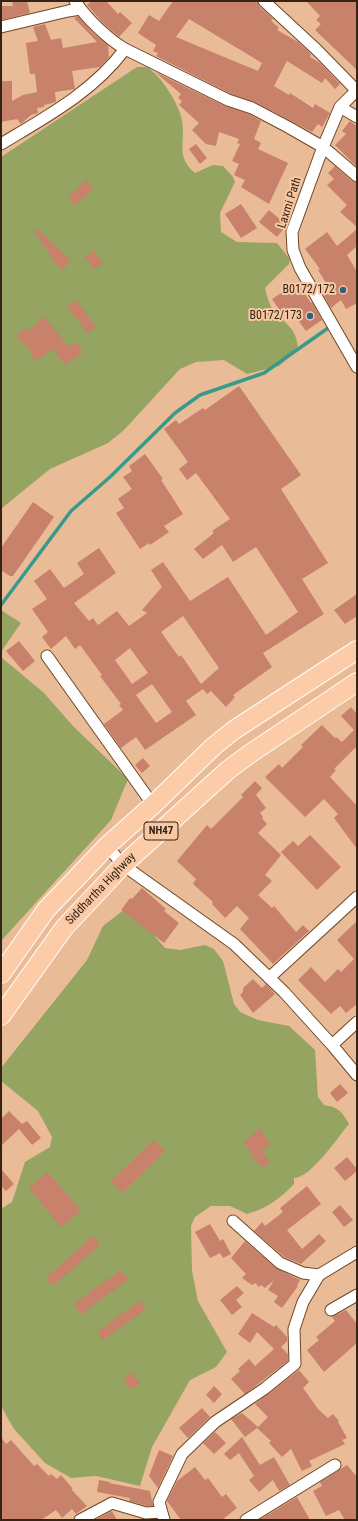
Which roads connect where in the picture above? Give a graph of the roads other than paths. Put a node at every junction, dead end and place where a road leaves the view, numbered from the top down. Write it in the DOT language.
graph roads {
  1 [pos="264,1"];
  2 [pos="78,5"];
  3 [pos="1,27"];
  4 [pos="125,49"];
  5 [pos="357,90"];
  6 [pos="340,107"];
  7 [pos="357,117"];
  8 [pos="1,144"];
  9 [pos="323,147"];
  10 [pos="357,176"];
  11 [pos="357,367"];
  12 [pos="357,650"];
  13 [pos="47,656"];
  14 [pos="357,682"];
  15 [pos="153,805"];
  16 [pos="107,846"];
  17 [pos="124,865"];
  18 [pos="357,897"];
  19 [pos="1,974"];
  20 [pos="269,978"];
  21 [pos="1,1016"];
  22 [pos="357,1022"];
  23 [pos="332,1045"];
  24 [pos="357,1075"];
  25 [pos="233,1221"];
  26 [pos="357,1252"];
  27 [pos="319,1276"];
  28 [pos="357,1295"];
  29 [pos="331,1310"];
  30 [pos="335,1465"];
  31 [pos="162,1516"];
  32 [pos="80,1520"];
  33 [pos="246,1520"];
  1 -- 5 [label="street"];
  2 -- 3 [label="street"];
  2 -- 4 [label="street"];
  4 -- 8 [label="street"];
  4 -- 9 [label="street"];
  5 -- 6 [label="street, Laxmi Path"];
  6 -- 7 [label="street"];
  6 -- 9 [label="street, Laxmi Path"];
  9 -- 10 [label="street"];
  9 -- 11 [label="street, Laxmi Path"];
  12 -- 15 [label="highway, Siddhartha Highway / NH47"];
  13 -- 15 [label="street"];
  14 -- 17 [label="highway, Siddhartha Highway / NH47"];
  15 -- 16 [label="highway, Siddhartha Highway / NH47"];
  16 -- 17 [label="street"];
  16 -- 19 [label="highway, Siddhartha Highway / NH47"];
  17 -- 20 [label="street"];
  17 -- 21 [label="highway, Siddhartha Highway / NH47"];
  18 -- 20 [label="street"];
  20 -- 23 [label="street"];
  22 -- 23 [label="street"];
  23 -- 24 [label="street"];
  25 -- 27 [label="street"];
  26 -- 27 [label="street"];
  27 -- 31 [label="street"];
  28 -- 29 [label="street"];
  30 -- 33 [label="street"];
  31 -- 32 [label="street"];
}
